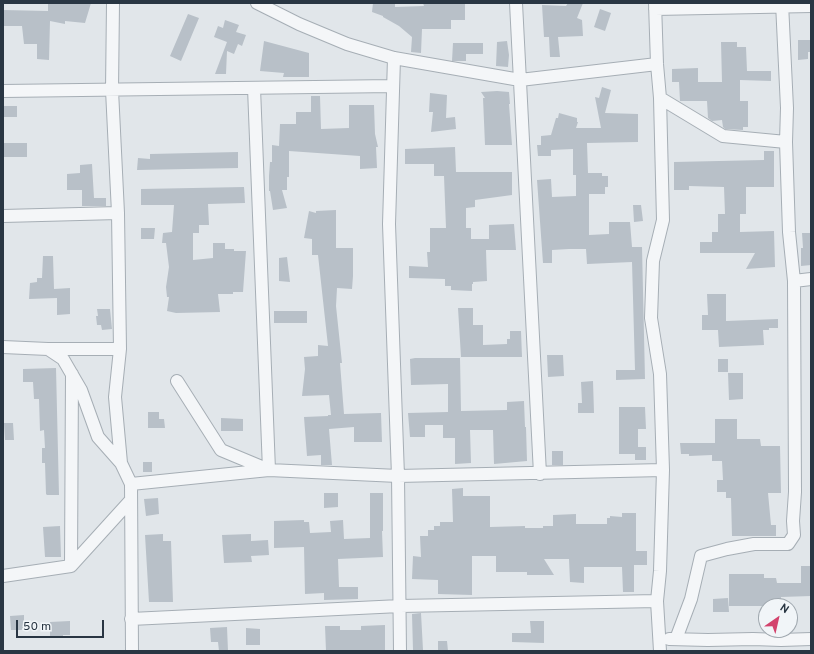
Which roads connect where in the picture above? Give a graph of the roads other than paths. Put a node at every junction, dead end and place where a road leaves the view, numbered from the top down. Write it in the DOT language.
graph roads {
  1 [pos="113,3"];
  2 [pos="257,3"];
  3 [pos="516,3"];
  4 [pos="782,5"];
  5 [pos="655,6"];
  6 [pos="811,6"];
  7 [pos="394,58"];
  8 [pos="657,64"];
  9 [pos="520,80"];
  10 [pos="393,86"];
  11 [pos="254,88"];
  12 [pos="112,90"];
  13 [pos="3,91"];
  14 [pos="660,98"];
  15 [pos="786,142"];
  16 [pos="118,213"];
  17 [pos="3,216"];
  18 [pos="811,279"];
  19 [pos="794,282"];
  20 [pos="3,348"];
  21 [pos="120,348"];
  22 [pos="48,349"];
  23 [pos="72,374"];
  24 [pos="177,381"];
  25 [pos="121,463"];
  26 [pos="268,470"];
  27 [pos="663,470"];
  28 [pos="540,474"];
  29 [pos="398,476"];
  30 [pos="131,484"];
  31 [pos="130,501"];
  32 [pos="71,566"];
  33 [pos="3,576"];
  34 [pos="657,601"];
  35 [pos="400,606"];
  36 [pos="131,619"];
  37 [pos="676,639"];
  38 [pos="811,640"];
  39 [pos="660,645"];
  40 [pos="132,651"];
  41 [pos="400,651"];
  1 -- 12 [label="street"];
  2 -- 7 [label="street"];
  3 -- 9 [label="street"];
  4 -- 5 [label="street"];
  4 -- 6 [label="street"];
  4 -- 15 [label="street"];
  5 -- 8 [label="street"];
  7 -- 9 [label="street"];
  7 -- 10 [label="street"];
  8 -- 9 [label="street"];
  8 -- 14 [label="street"];
  9 -- 28 [label="street"];
  10 -- 11 [label="street"];
  10 -- 29 [label="street"];
  11 -- 12 [label="street"];
  11 -- 26 [label="street"];
  12 -- 13 [label="street"];
  12 -- 16 [label="street"];
  14 -- 15 [label="street"];
  14 -- 27 [label="street"];
  15 -- 19 [label="street"];
  16 -- 17 [label="street"];
  16 -- 21 [label="street"];
  18 -- 19 [label="street"];
  19 -- 37 [label="street"];
  20 -- 22 [label="street"];
  21 -- 22 [label="street"];
  21 -- 25 [label="street"];
  22 -- 23 [label="street"];
  23 -- 25 [label="street"];
  23 -- 32 [label="street"];
  24 -- 26 [label="street"];
  25 -- 30 [label="street"];
  26 -- 29 [label="street"];
  26 -- 30 [label="street"];
  27 -- 28 [label="street"];
  27 -- 34 [label="street"];
  28 -- 29 [label="street"];
  29 -- 35 [label="street"];
  30 -- 31 [label="street"];
  31 -- 32 [label="street"];
  31 -- 36 [label="street"];
  32 -- 33 [label="street"];
  34 -- 35 [label="street"];
  34 -- 39 [label="street"];
  35 -- 36 [label="street"];
  35 -- 41 [label="street"];
  36 -- 40 [label="street"];
  37 -- 38 [label="street"];
  37 -- 39 [label="street"];
}
